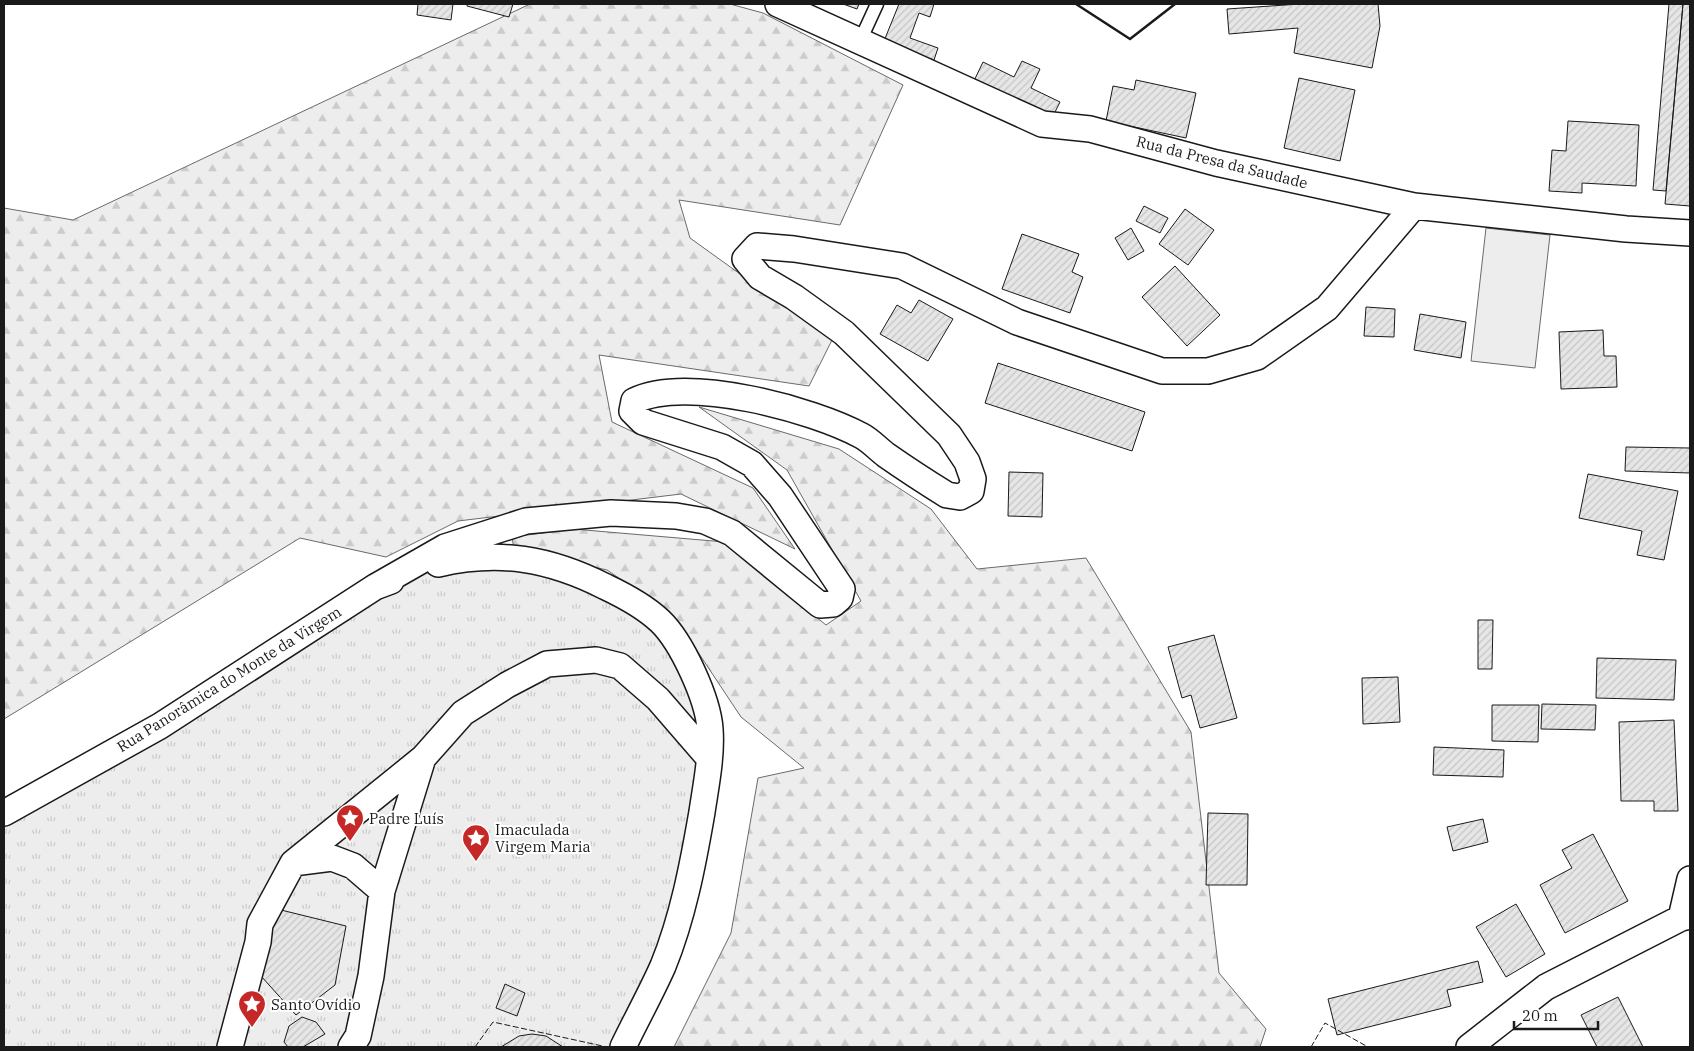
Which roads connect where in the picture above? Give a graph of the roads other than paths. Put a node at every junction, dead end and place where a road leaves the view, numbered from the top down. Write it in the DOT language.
graph roads {
  1 [pos="778,4"];
  2 [pos="877,4"];
  3 [pos="860,40"];
  4 [pos="1414,206"];
  5 [pos="1690,233"];
  6 [pos="374,587"];
  7 [pos="423,758"];
  8 [pos="709,758"];
  9 [pos="4,813"];
  10 [pos="293,863"];
  11 [pos="1690,879"];
  12 [pos="382,891"];
  13 [pos="1686,917"];
  14 [pos="230,1046"];
  15 [pos="351,1047"];
  16 [pos="623,1047"];
  17 [pos="1469,1047"];
  1 -- 3 [label="street, Rua da Presa da Saudade"];
  2 -- 3 [label="lane"];
  3 -- 4 [label="street, Rua da Presa da Saudade"];
  4 -- 5 [label="street, Rua da Presa da Saudade"];
  4 -- 6 [label="street, Rua Panorâmica do Monte da Virgem"];
  6 -- 8 [label="street, Rua Panorâmica do Monte da Virgem"];
  6 -- 9 [label="street, Rua Panorâmica do Monte da Virgem"];
  7 -- 8 [label="street"];
  7 -- 10 [label="street"];
  7 -- 12 [label="street"];
  8 -- 16 [label="street, Rua Panorâmica do Monte da Virgem"];
  10 -- 12 [label="street"];
  10 -- 14 [label="street"];
  11 -- 13 [label="street"];
  12 -- 15 [label="street"];
  13 -- 17 [label="street"];
}
